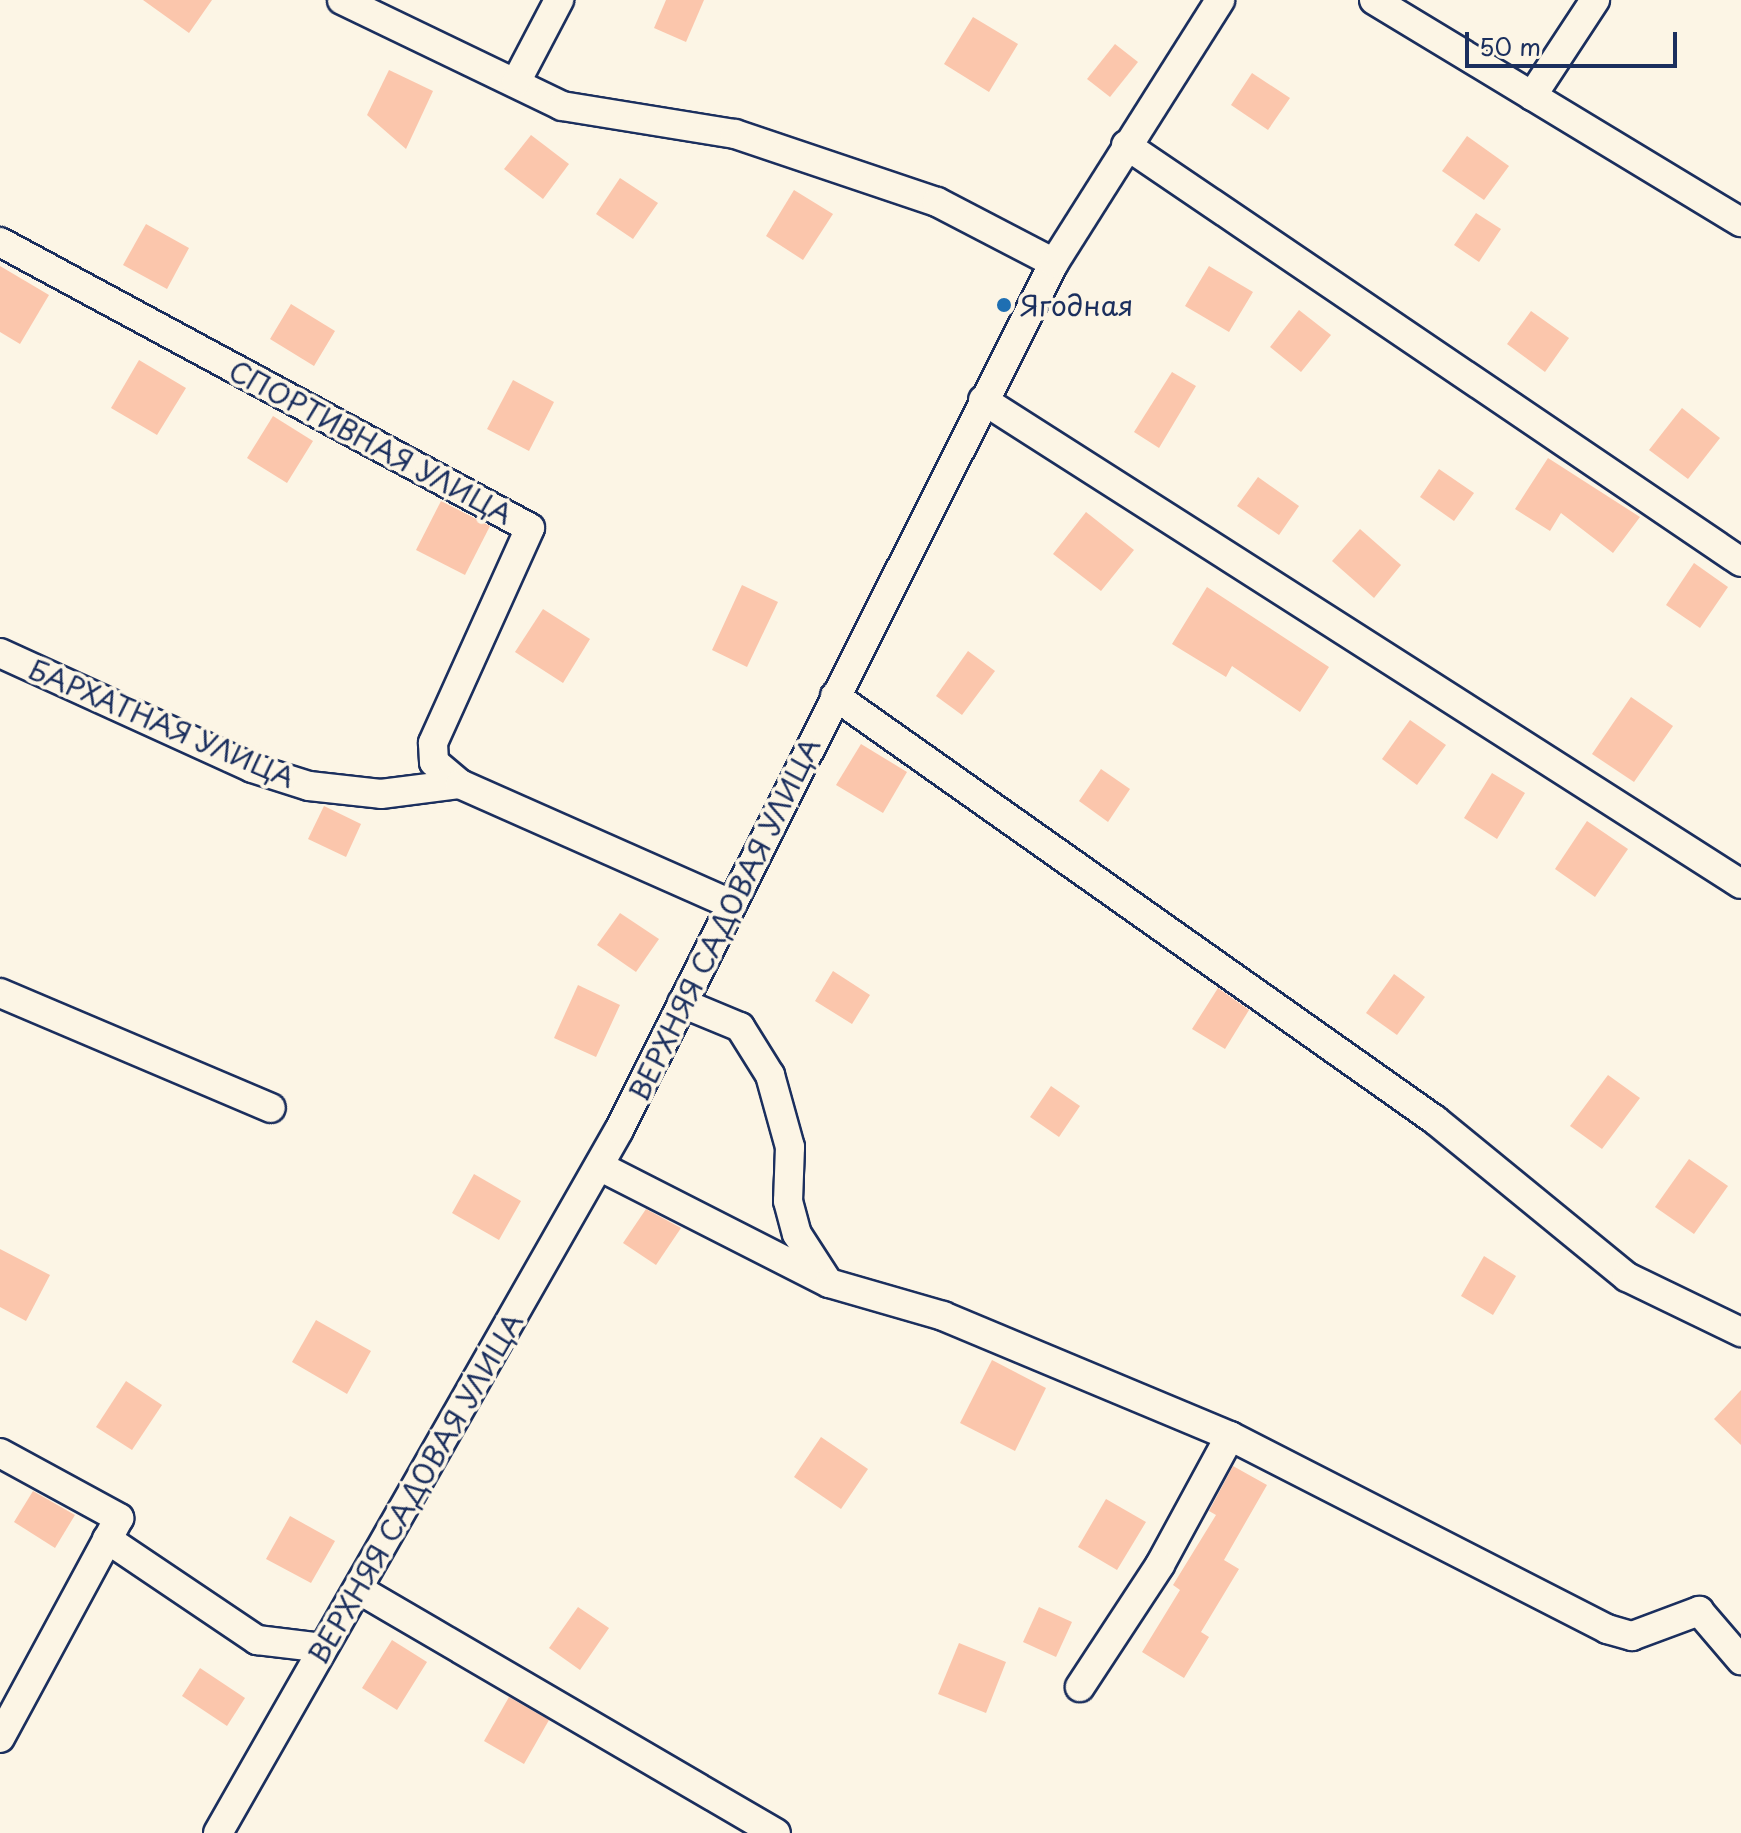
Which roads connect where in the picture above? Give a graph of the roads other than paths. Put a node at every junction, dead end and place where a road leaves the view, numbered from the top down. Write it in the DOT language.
graph roads {
  1 [pos="342,0"];
  2 [pos="559,0"];
  3 [pos="1220,0"];
  4 [pos="1374,0"];
  5 [pos="1595,0"];
  6 [pos="516,82"];
  7 [pos="1532,96"];
  8 [pos="1126,145"];
  9 [pos="1741,222"];
  10 [pos="0,242"];
  11 [pos="1054,263"];
  12 [pos="983,400"];
  13 [pos="1741,562"];
  14 [pos="0,653"];
  15 [pos="835,696"];
  16 [pos="460,784"];
  17 [pos="1741,884"];
  18 [pos="731,904"];
  19 [pos="0,993"];
  20 [pos="682,1003"];
  21 [pos="271,1108"];
  22 [pos="599,1166"];
  23 [pos="829,1283"];
  24 [pos="1741,1332"];
  25 [pos="1230,1436"];
  26 [pos="0,1453"];
  27 [pos="107,1539"];
  28 [pos="358,1589"];
  29 [pos="323,1648"];
  30 [pos="1741,1660"];
  31 [pos="1080,1687"];
  32 [pos="0,1738"];
  33 [pos="739,1822"];
  34 [pos="218,1833"];
  35 [pos="776,1833"];
  1 -- 6 [label="street"];
  2 -- 6 [label="street"];
  3 -- 8 [label="street, ВЕРХНЯЯ САДОВАЯ УЛИЦА"];
  4 -- 7 [label="street"];
  5 -- 7 [label="street"];
  6 -- 11 [label="street"];
  7 -- 9 [label="street"];
  8 -- 11 [label="street, ВЕРХНЯЯ САДОВАЯ УЛИЦА"];
  8 -- 13 [label="street"];
  10 -- 16 [label="street, СПОРТИВНАЯ УЛИЦА"];
  11 -- 12 [label="street, ВЕРХНЯЯ САДОВАЯ УЛИЦА"];
  12 -- 15 [label="street, ВЕРХНЯЯ САДОВАЯ УЛИЦА"];
  12 -- 17 [label="street"];
  14 -- 16 [label="street, БАРХАТНАЯ УЛИЦА"];
  15 -- 18 [label="street, ВЕРХНЯЯ САДОВАЯ УЛИЦА"];
  15 -- 24 [label="street"];
  16 -- 18 [label="street"];
  18 -- 20 [label="street, ВЕРХНЯЯ САДОВАЯ УЛИЦА"];
  19 -- 21 [label="street"];
  20 -- 22 [label="street, ВЕРХНЯЯ САДОВАЯ УЛИЦА"];
  20 -- 23 [label="street"];
  22 -- 23 [label="street"];
  22 -- 28 [label="street, ВЕРХНЯЯ САДОВАЯ УЛИЦА"];
  23 -- 25 [label="street"];
  25 -- 30 [label="street"];
  25 -- 31 [label="street"];
  26 -- 27 [label="street"];
  27 -- 29 [label="street"];
  27 -- 32 [label="street"];
  28 -- 29 [label="street, ВЕРХНЯЯ САДОВАЯ УЛИЦА"];
  28 -- 33 [label="street"];
  29 -- 34 [label="street, ВЕРХНЯЯ САДОВАЯ УЛИЦА"];
  33 -- 35 [label="street"];
}
